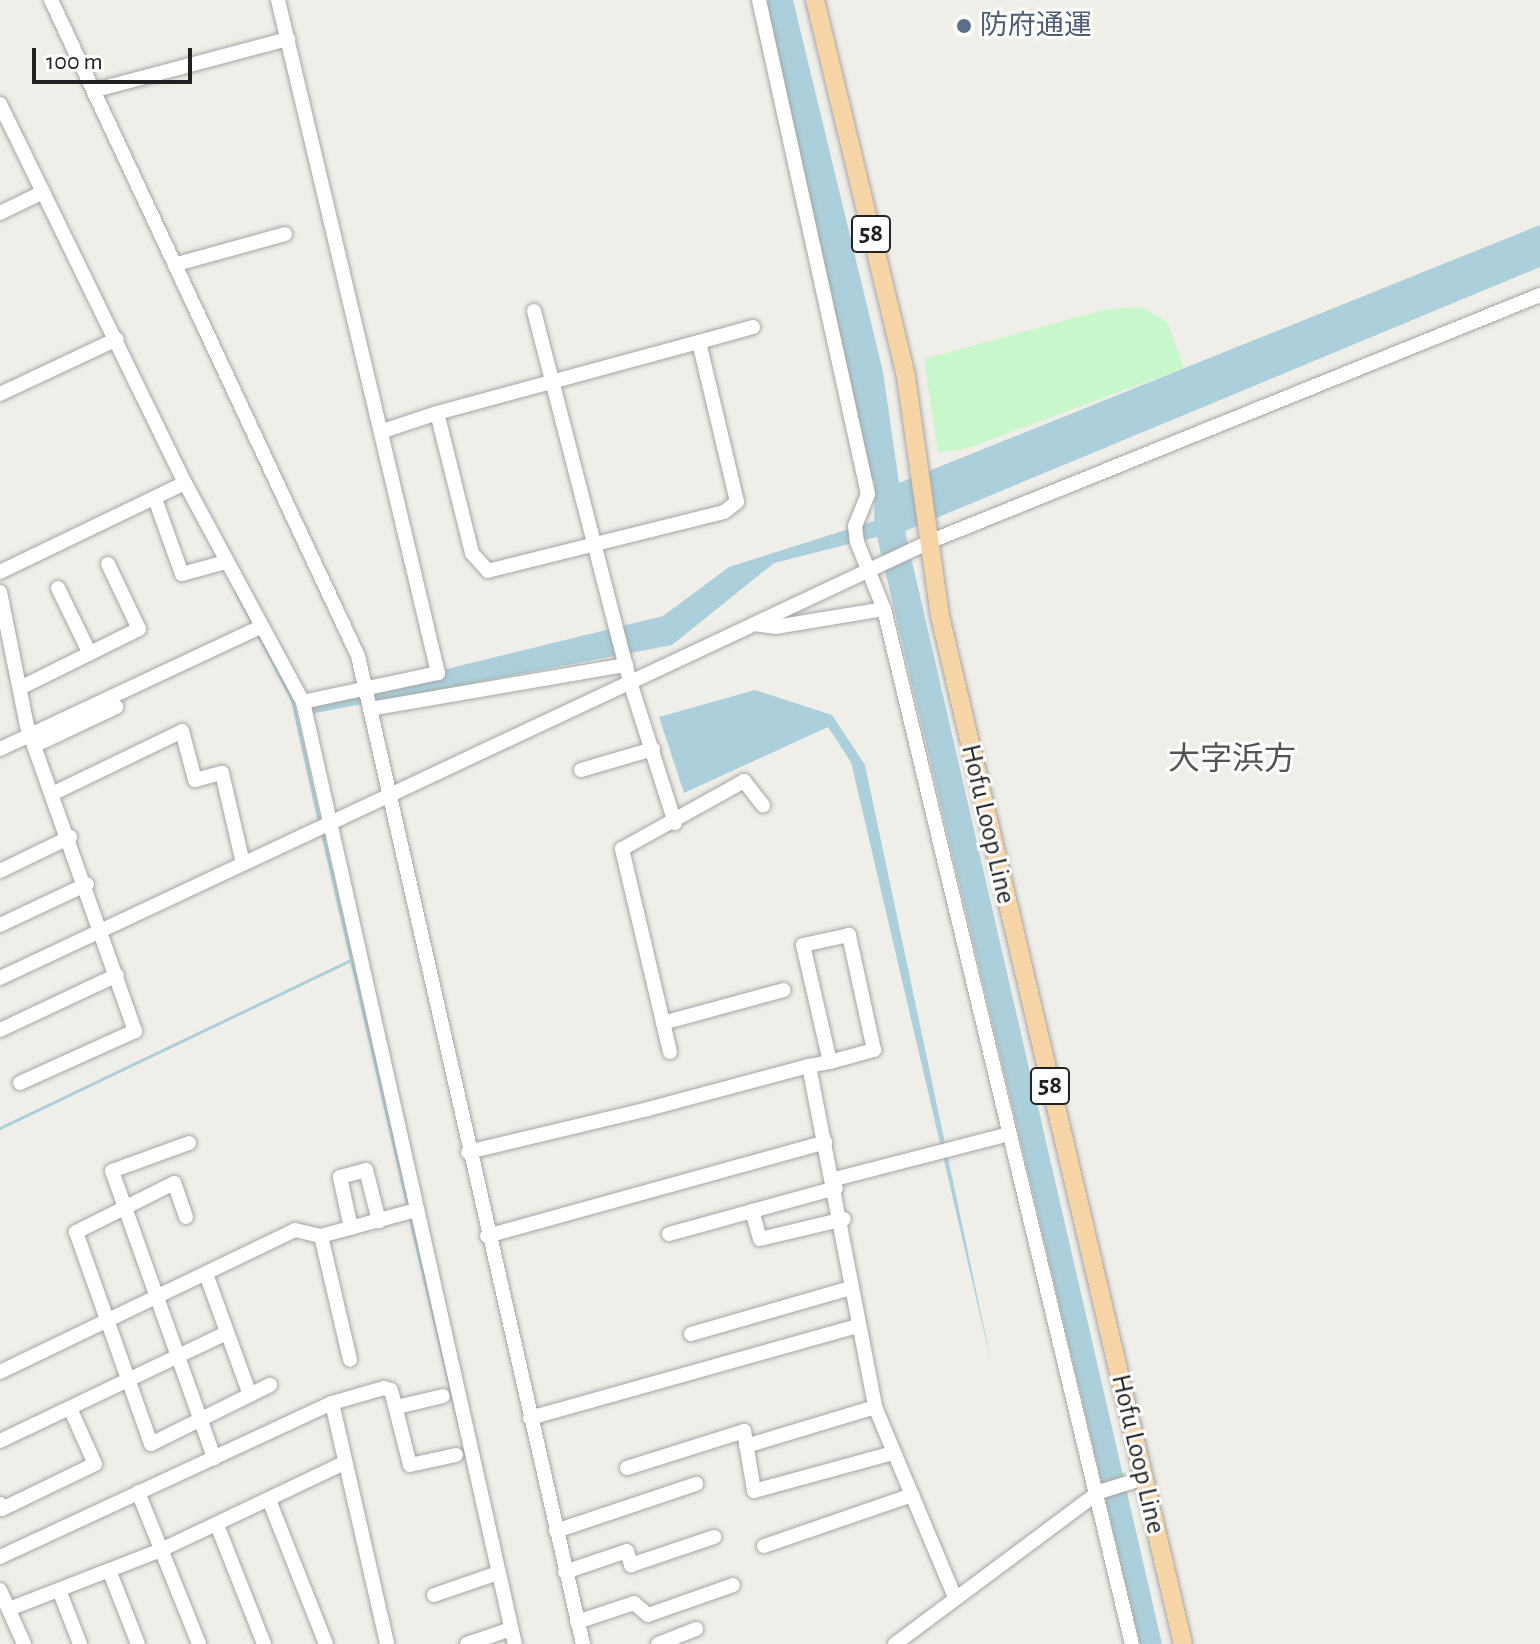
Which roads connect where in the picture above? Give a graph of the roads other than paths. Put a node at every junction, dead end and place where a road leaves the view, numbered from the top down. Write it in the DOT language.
graph roads {
  1 [pos="51,0"];
  2 [pos="278,0"];
  3 [pos="759,0"];
  4 [pos="815,0"];
  5 [pos="288,39"];
  6 [pos="96,90"];
  7 [pos="0,104"];
  8 [pos="5,127"];
  9 [pos="43,192"];
  10 [pos="0,213"];
  11 [pos="285,234"];
  12 [pos="177,264"];
  13 [pos="1540,295"];
  14 [pos="534,311"];
  15 [pos="753,327"];
  16 [pos="117,339"];
  17 [pos="699,342"];
  18 [pos="553,383"];
  19 [pos="0,394"];
  20 [pos="437,413"];
  21 [pos="383,431"];
  22 [pos="185,483"];
  23 [pos="155,499"];
  24 [pos="928,534"];
  25 [pos="596,546"];
  26 [pos="226,562"];
  27 [pos="108,564"];
  28 [pos="870,570"];
  29 [pos="0,572"];
  30 [pos="58,588"];
  31 [pos="0,592"];
  32 [pos="884,609"];
  33 [pos="754,624"];
  34 [pos="260,627"];
  35 [pos="90,654"];
  36 [pos="625,661"];
  37 [pos="171,681"];
  38 [pos="630,682"];
  39 [pos="20,688"];
  40 [pos="367,691"];
  41 [pos="303,702"];
  42 [pos="370,708"];
  43 [pos="34,739"];
  44 [pos="0,749"];
  45 [pos="653,749"];
  46 [pos="581,770"];
  47 [pos="54,793"];
  48 [pos="388,793"];
  49 [pos="763,805"];
  50 [pos="324,822"];
  51 [pos="675,823"];
  52 [pos="70,837"];
  53 [pos="243,863"];
  54 [pos="0,871"];
  55 [pos="87,884"];
  56 [pos="0,925"];
  57 [pos="101,929"];
  58 [pos="117,975"];
  59 [pos="0,978"];
  60 [pos="784,990"];
  61 [pos="663,1023"];
  62 [pos="0,1030"];
  63 [pos="670,1052"];
  64 [pos="830,1062"];
  65 [pos="809,1066"];
  66 [pos="20,1083"];
  67 [pos="1009,1134"];
  68 [pos="825,1142"];
  69 [pos="189,1143"];
  70 [pos="468,1152"];
  71 [pos="836,1184"];
  72 [pos="126,1209"];
  73 [pos="416,1210"];
  74 [pos="752,1211"];
  75 [pos="186,1217"];
  76 [pos="844,1219"];
  77 [pos="379,1221"];
  78 [pos="351,1228"];
  79 [pos="669,1234"];
  80 [pos="321,1236"];
  81 [pos="487,1236"];
  82 [pos="206,1274"];
  83 [pos="850,1288"];
  84 [pos="157,1297"];
  85 [pos="107,1322"];
  86 [pos="857,1326"];
  87 [pos="226,1333"];
  88 [pos="691,1334"];
  89 [pos="177,1357"];
  90 [pos="350,1360"];
  91 [pos="0,1372"];
  92 [pos="127,1381"];
  93 [pos="270,1385"];
  94 [pos="250,1395"];
  95 [pos="443,1396"];
  96 [pos="332,1403"];
  97 [pos="397,1407"];
  98 [pos="875,1407"];
  99 [pos="70,1408"];
  100 [pos="530,1418"];
  101 [pos="200,1421"];
  102 [pos="0,1441"];
  103 [pos="746,1446"];
  104 [pos="893,1453"];
  105 [pos="456,1455"];
  106 [pos="214,1458"];
  107 [pos="344,1463"];
  108 [pos="627,1468"];
  109 [pos="1140,1481"];
  110 [pos="696,1484"];
  111 [pos="138,1492"];
  112 [pos="1099,1492"];
  113 [pos="912,1495"];
  114 [pos="269,1500"];
  115 [pos="0,1504"];
  116 [pos="217,1525"];
  117 [pos="556,1531"];
  118 [pos="714,1537"];
  119 [pos="764,1546"];
  120 [pos="161,1550"];
  121 [pos="0,1557"];
  122 [pos="109,1570"];
  123 [pos="565,1572"];
  124 [pos="498,1573"];
  125 [pos="733,1585"];
  126 [pos="0,1590"];
  127 [pos="59,1590"];
  128 [pos="434,1595"];
  129 [pos="955,1597"];
  130 [pos="9,1609"];
  131 [pos="577,1622"];
  132 [pos="511,1629"];
  133 [pos="696,1629"];
  134 [pos="24,1644"];
  135 [pos="80,1644"];
  136 [pos="138,1644"];
  137 [pos="199,1644"];
  138 [pos="264,1644"];
  139 [pos="326,1644"];
  140 [pos="387,1644"];
  141 [pos="467,1644"];
  142 [pos="515,1644"];
  143 [pos="583,1644"];
  144 [pos="658,1644"];
  145 [pos="895,1644"];
  146 [pos="1132,1644"];
  147 [pos="1183,1644"];
  1 -- 6 [label="street"];
  2 -- 5 [label="street"];
  3 -- 28 [label="street"];
  4 -- 24 [label="main road, Hofu Loop Line / 58"];
  5 -- 6 [label="street"];
  5 -- 21 [label="street"];
  6 -- 12 [label="street"];
  7 -- 8 [label="street"];
  8 -- 9 [label="street"];
  9 -- 10 [label="street"];
  9 -- 16 [label="street"];
  11 -- 12 [label="street"];
  12 -- 40 [label="street"];
  13 -- 24 [label="street"];
  14 -- 18 [label="street"];
  15 -- 17 [label="street"];
  16 -- 19 [label="street"];
  16 -- 22 [label="street"];
  17 -- 18 [label="street"];
  17 -- 25 [label="street"];
  18 -- 20 [label="street"];
  18 -- 25 [label="street"];
  20 -- 21 [label="street"];
  20 -- 25 [label="street"];
  21 -- 40 [label="street"];
  22 -- 23 [label="street"];
  22 -- 26 [label="street"];
  23 -- 26 [label="street"];
  23 -- 29 [label="street"];
  24 -- 28 [label="street"];
  24 -- 109 [label="main road, Hofu Loop Line / 58"];
  25 -- 36 [label="street"];
  26 -- 34 [label="street"];
  27 -- 35 [label="street"];
  28 -- 32 [label="street"];
  28 -- 33 [label="street"];
  30 -- 35 [label="street"];
  31 -- 39 [label="street"];
  32 -- 33 [label="street"];
  32 -- 67 [label="street"];
  33 -- 38 [label="street"];
  34 -- 41 [label="street"];
  34 -- 43 [label="street"];
  35 -- 39 [label="street"];
  36 -- 38 [label="street"];
  36 -- 42 [label="street"];
  37 -- 43 [label="street"];
  38 -- 45 [label="street"];
  38 -- 48 [label="street"];
  39 -- 43 [label="street"];
  40 -- 41 [label="street"];
  40 -- 42 [label="street"];
  41 -- 50 [label="street"];
  42 -- 48 [label="street"];
  43 -- 44 [label="street"];
  43 -- 47 [label="street"];
  45 -- 46 [label="street"];
  45 -- 51 [label="street"];
  47 -- 52 [label="street"];
  47 -- 53 [label="street"];
  48 -- 50 [label="street"];
  48 -- 70 [label="street"];
  49 -- 51 [label="street"];
  50 -- 53 [label="street"];
  50 -- 73 [label="street"];
  51 -- 61 [label="street"];
  52 -- 54 [label="street"];
  52 -- 55 [label="street"];
  53 -- 57 [label="street"];
  55 -- 56 [label="street"];
  55 -- 57 [label="street"];
  57 -- 58 [label="street"];
  57 -- 59 [label="street"];
  58 -- 62 [label="street"];
  58 -- 66 [label="street"];
  60 -- 61 [label="street"];
  61 -- 63 [label="street"];
  64 -- 64 [label="street"];
  64 -- 65 [label="street"];
  65 -- 68 [label="street"];
  65 -- 70 [label="street"];
  67 -- 71 [label="street"];
  67 -- 112 [label="street"];
  68 -- 71 [label="street"];
  68 -- 81 [label="street"];
  69 -- 72 [label="street"];
  70 -- 81 [label="street"];
  71 -- 74 [label="street"];
  71 -- 76 [label="street"];
  72 -- 75 [label="street"];
  72 -- 84 [label="street"];
  72 -- 85 [label="street"];
  73 -- 77 [label="street"];
  73 -- 124 [label="street"];
  74 -- 76 [label="street"];
  74 -- 79 [label="street"];
  76 -- 83 [label="street"];
  77 -- 78 [label="street"];
  77 -- 78 [label="street"];
  78 -- 80 [label="street"];
  80 -- 82 [label="street"];
  80 -- 90 [label="street"];
  81 -- 100 [label="street"];
  82 -- 84 [label="street"];
  82 -- 87 [label="street"];
  83 -- 86 [label="street"];
  83 -- 88 [label="street"];
  84 -- 85 [label="street"];
  84 -- 89 [label="street"];
  85 -- 91 [label="street"];
  85 -- 92 [label="street"];
  86 -- 98 [label="street"];
  86 -- 100 [label="street"];
  87 -- 89 [label="street"];
  87 -- 94 [label="street"];
  89 -- 92 [label="street"];
  89 -- 101 [label="street"];
  92 -- 99 [label="street"];
  92 -- 101 [label="street"];
  93 -- 94 [label="street"];
  94 -- 101 [label="street"];
  95 -- 97 [label="street"];
  96 -- 97 [label="street"];
  96 -- 106 [label="street"];
  96 -- 107 [label="street"];
  97 -- 105 [label="street"];
  98 -- 103 [label="street"];
  98 -- 104 [label="street"];
  99 -- 102 [label="street"];
  99 -- 115 [label="street"];
  100 -- 117 [label="street"];
  101 -- 106 [label="street"];
  103 -- 104 [label="street"];
  103 -- 108 [label="street"];
  104 -- 113 [label="street"];
  106 -- 111 [label="street"];
  107 -- 114 [label="street"];
  107 -- 140 [label="street"];
  109 -- 112 [label="street"];
  109 -- 147 [label="main road, Hofu Loop Line / 58"];
  110 -- 117 [label="street"];
  111 -- 120 [label="street"];
  111 -- 121 [label="street"];
  112 -- 129 [label="street"];
  112 -- 146 [label="street"];
  113 -- 119 [label="street"];
  113 -- 129 [label="street"];
  114 -- 116 [label="street"];
  114 -- 139 [label="street"];
  116 -- 120 [label="street"];
  116 -- 138 [label="street"];
  117 -- 123 [label="street"];
  118 -- 123 [label="street"];
  120 -- 122 [label="street"];
  120 -- 137 [label="street"];
  122 -- 127 [label="street"];
  122 -- 136 [label="street"];
  123 -- 131 [label="street"];
  124 -- 128 [label="street"];
  124 -- 132 [label="street"];
  125 -- 131 [label="street"];
  126 -- 130 [label="street"];
  127 -- 130 [label="street"];
  127 -- 135 [label="street"];
  129 -- 145 [label="street"];
  130 -- 134 [label="street"];
  131 -- 143 [label="street"];
  132 -- 141 [label="street"];
  132 -- 142 [label="street"];
  133 -- 144 [label="street"];
}
